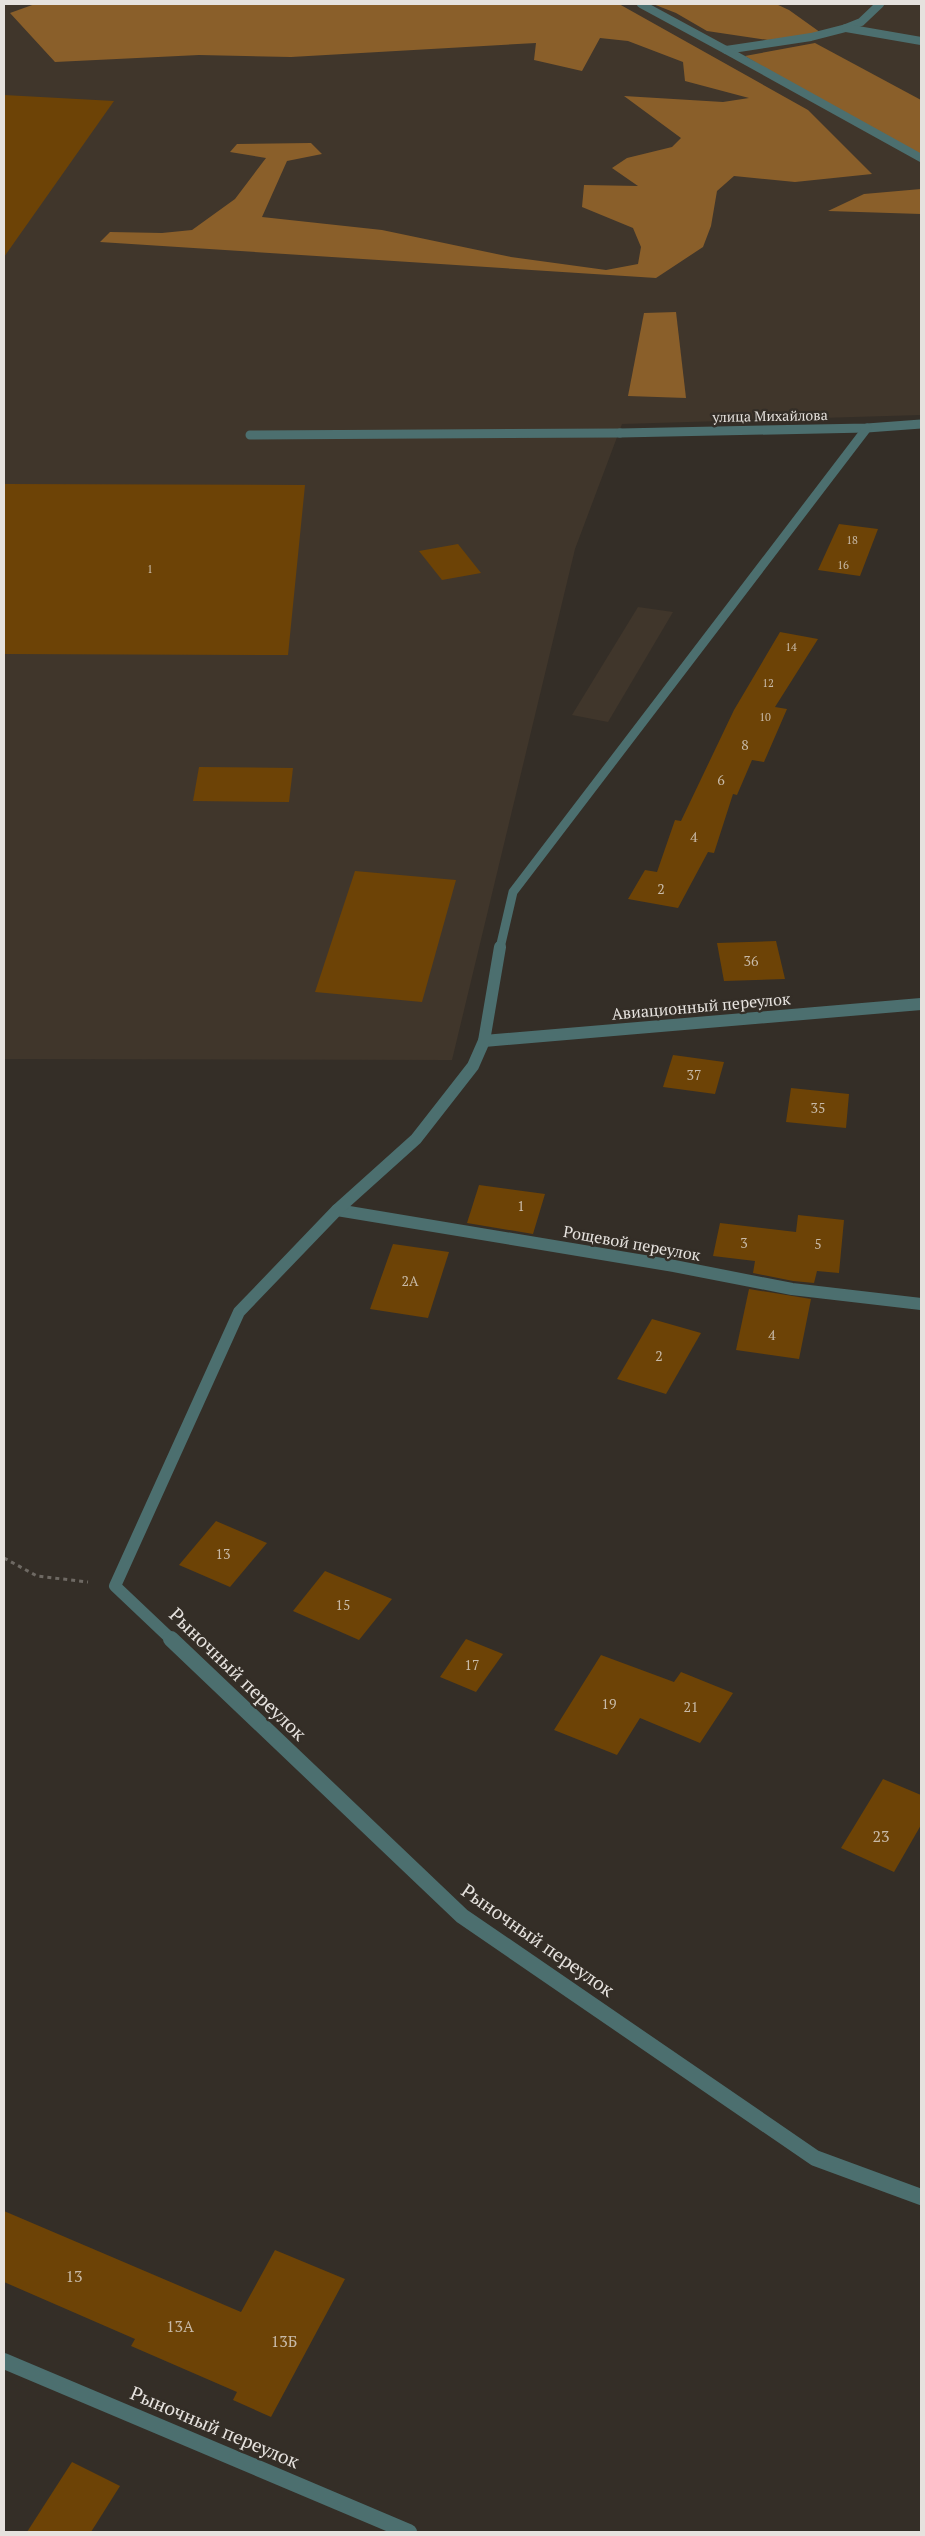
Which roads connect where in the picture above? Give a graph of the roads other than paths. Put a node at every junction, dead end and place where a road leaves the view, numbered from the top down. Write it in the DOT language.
graph roads {
  1 [pos="641,4"];
  2 [pos="880,4"];
  3 [pos="846,28"];
  4 [pos="921,41"];
  5 [pos="726,50"];
  6 [pos="921,158"];
  7 [pos="921,424"];
  8 [pos="868,428"];
  9 [pos="250,435"];
  10 [pos="921,1004"];
  11 [pos="484,1042"];
  12 [pos="337,1210"];
  13 [pos="921,1304"];
  14 [pos="921,2197"];
  15 [pos="4,2360"];
  16 [pos="410,2532"];
  1 -- 5 [label="street"];
  2 -- 3 [label="street"];
  3 -- 4 [label="street"];
  3 -- 5 [label="street"];
  5 -- 6 [label="street"];
  7 -- 8 [label="street, улица Михайлова"];
  8 -- 9 [label="street, улица Михайлова"];
  8 -- 11 [label="street"];
  10 -- 11 [label="street, Авиационный переулок"];
  11 -- 12 [label="street"];
  12 -- 13 [label="street, Рощевой переулок"];
  12 -- 14 [label="street, Рыночный переулок"];
  15 -- 16 [label="street, Рыночный переулок"];
}
